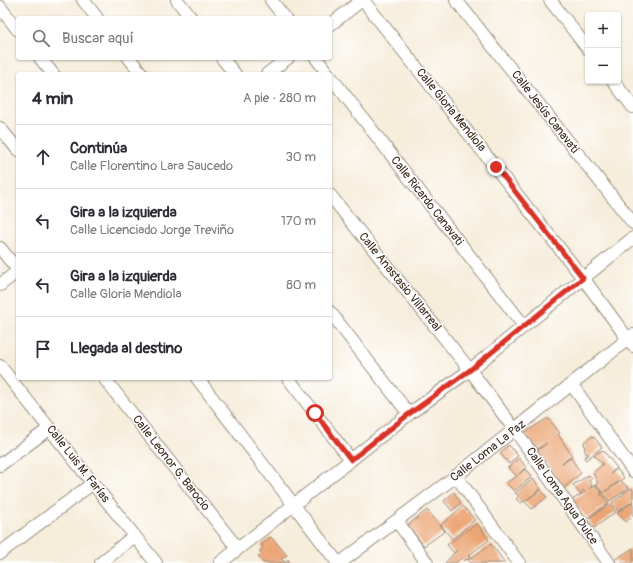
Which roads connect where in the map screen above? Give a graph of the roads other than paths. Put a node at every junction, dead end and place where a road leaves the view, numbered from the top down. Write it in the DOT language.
graph roads {
  1 [pos="83,0"];
  2 [pos="177,0"];
  3 [pos="270,0"];
  4 [pos="362,0"];
  5 [pos="456,0"];
  6 [pos="550,0"];
  7 [pos="0,7"];
  8 [pos="95,16"];
  9 [pos="189,16"];
  10 [pos="283,16"];
  11 [pos="332,23"];
  12 [pos="16,27"];
  13 [pos="587,48"];
  14 [pos="42,60"];
  15 [pos="131,60"];
  16 [pos="224,60"];
  17 [pos="285,60"];
  18 [pos="318,60"];
  19 [pos="51,72"];
  20 [pos="140,72"];
  21 [pos="233,72"];
  22 [pos="270,72"];
  23 [pos="327,72"];
  24 [pos="332,79"];
  25 [pos="615,84"];
  26 [pos="633,107"];
  27 [pos="0,128"];
  28 [pos="16,148"];
  29 [pos="332,198"];
  30 [pos="633,223"];
  31 [pos="633,238"];
  32 [pos="0,248"];
  33 [pos="16,268"];
  34 [pos="16,272"];
  35 [pos="583,278"];
  36 [pos="0,284"];
  37 [pos="332,315"];
  38 [pos="524,326"];
  39 [pos="631,340"];
  40 [pos="470,370"];
  41 [pos="2,372"];
  42 [pos="106,380"];
  43 [pos="199,380"];
  44 [pos="290,380"];
  45 [pos="572,385"];
  46 [pos="409,414"];
  47 [pos="50,428"];
  48 [pos="515,430"];
  49 [pos="351,460"];
  50 [pos="0,465"];
  51 [pos="633,471"];
  52 [pos="456,476"];
  53 [pos="93,483"];
  54 [pos="294,505"];
  55 [pos="396,520"];
  56 [pos="134,536"];
  57 [pos="238,549"];
  58 [pos="0,553"];
  59 [pos="101,563"];
  60 [pos="156,563"];
  61 [pos="220,563"];
  62 [pos="339,563"];
  63 [pos="427,563"];
  64 [pos="518,563"];
  65 [pos="609,563"];
  1 -- 8 [label="street"];
  2 -- 9 [label="street"];
  3 -- 10 [label="street"];
  4 -- 11 [label="street"];
  4 -- 35 [label="street, Calle Gloria Mendiola"];
  5 -- 30 [label="street, Calle Jesús Canavati"];
  6 -- 13 [label="street"];
  7 -- 12 [label="street"];
  14 -- 19 [label="street"];
  15 -- 20 [label="street"];
  16 -- 21 [label="street"];
  17 -- 22 [label="street"];
  18 -- 23 [label="street, Calle Ricardo Canavati"];
  24 -- 38 [label="street, Calle Ricardo Canavati"];
  25 -- 26 [label="street"];
  27 -- 28 [label="street"];
  29 -- 40 [label="street, Calle Anastasio Villarreal"];
  31 -- 35 [label="street"];
  32 -- 33 [label="street"];
  34 -- 36 [label="street"];
  35 -- 38 [label="street"];
  35 -- 39 [label="street, Calle Gloria Mendiola"];
  37 -- 46 [label="street"];
  38 -- 40 [label="street"];
  39 -- 45 [label="street, Calle Loma La Paz"];
  40 -- 46 [label="street"];
  40 -- 48 [label="street, Calle Anastasio Villarreal"];
  41 -- 47 [label="street, Calle Luis M. Farías"];
  42 -- 57 [label="street, Calle Leonor G. Barocio"];
  43 -- 54 [label="street"];
  44 -- 49 [label="street"];
  45 -- 48 [label="street, Calle Loma La Paz"];
  45 -- 51 [label="street"];
  46 -- 49 [label="street"];
  47 -- 50 [label="street"];
  47 -- 53 [label="street, Calle Luis M. Farías"];
  48 -- 52 [label="street, Calle Loma La Paz"];
  48 -- 65 [label="street, Calle Loma Agua Dulce"];
  49 -- 54 [label="street"];
  52 -- 55 [label="street, Calle Loma La Paz"];
  52 -- 64 [label="street"];
  53 -- 56 [label="street, Calle Luis M. Farías"];
  53 -- 58 [label="street"];
  54 -- 57 [label="street"];
  54 -- 62 [label="street"];
  55 -- 62 [label="street, Calle Loma La Paz"];
  55 -- 63 [label="street"];
  56 -- 59 [label="street"];
  56 -- 60 [label="street, Calle Luis M. Farías"];
  57 -- 61 [label="street"];
}
